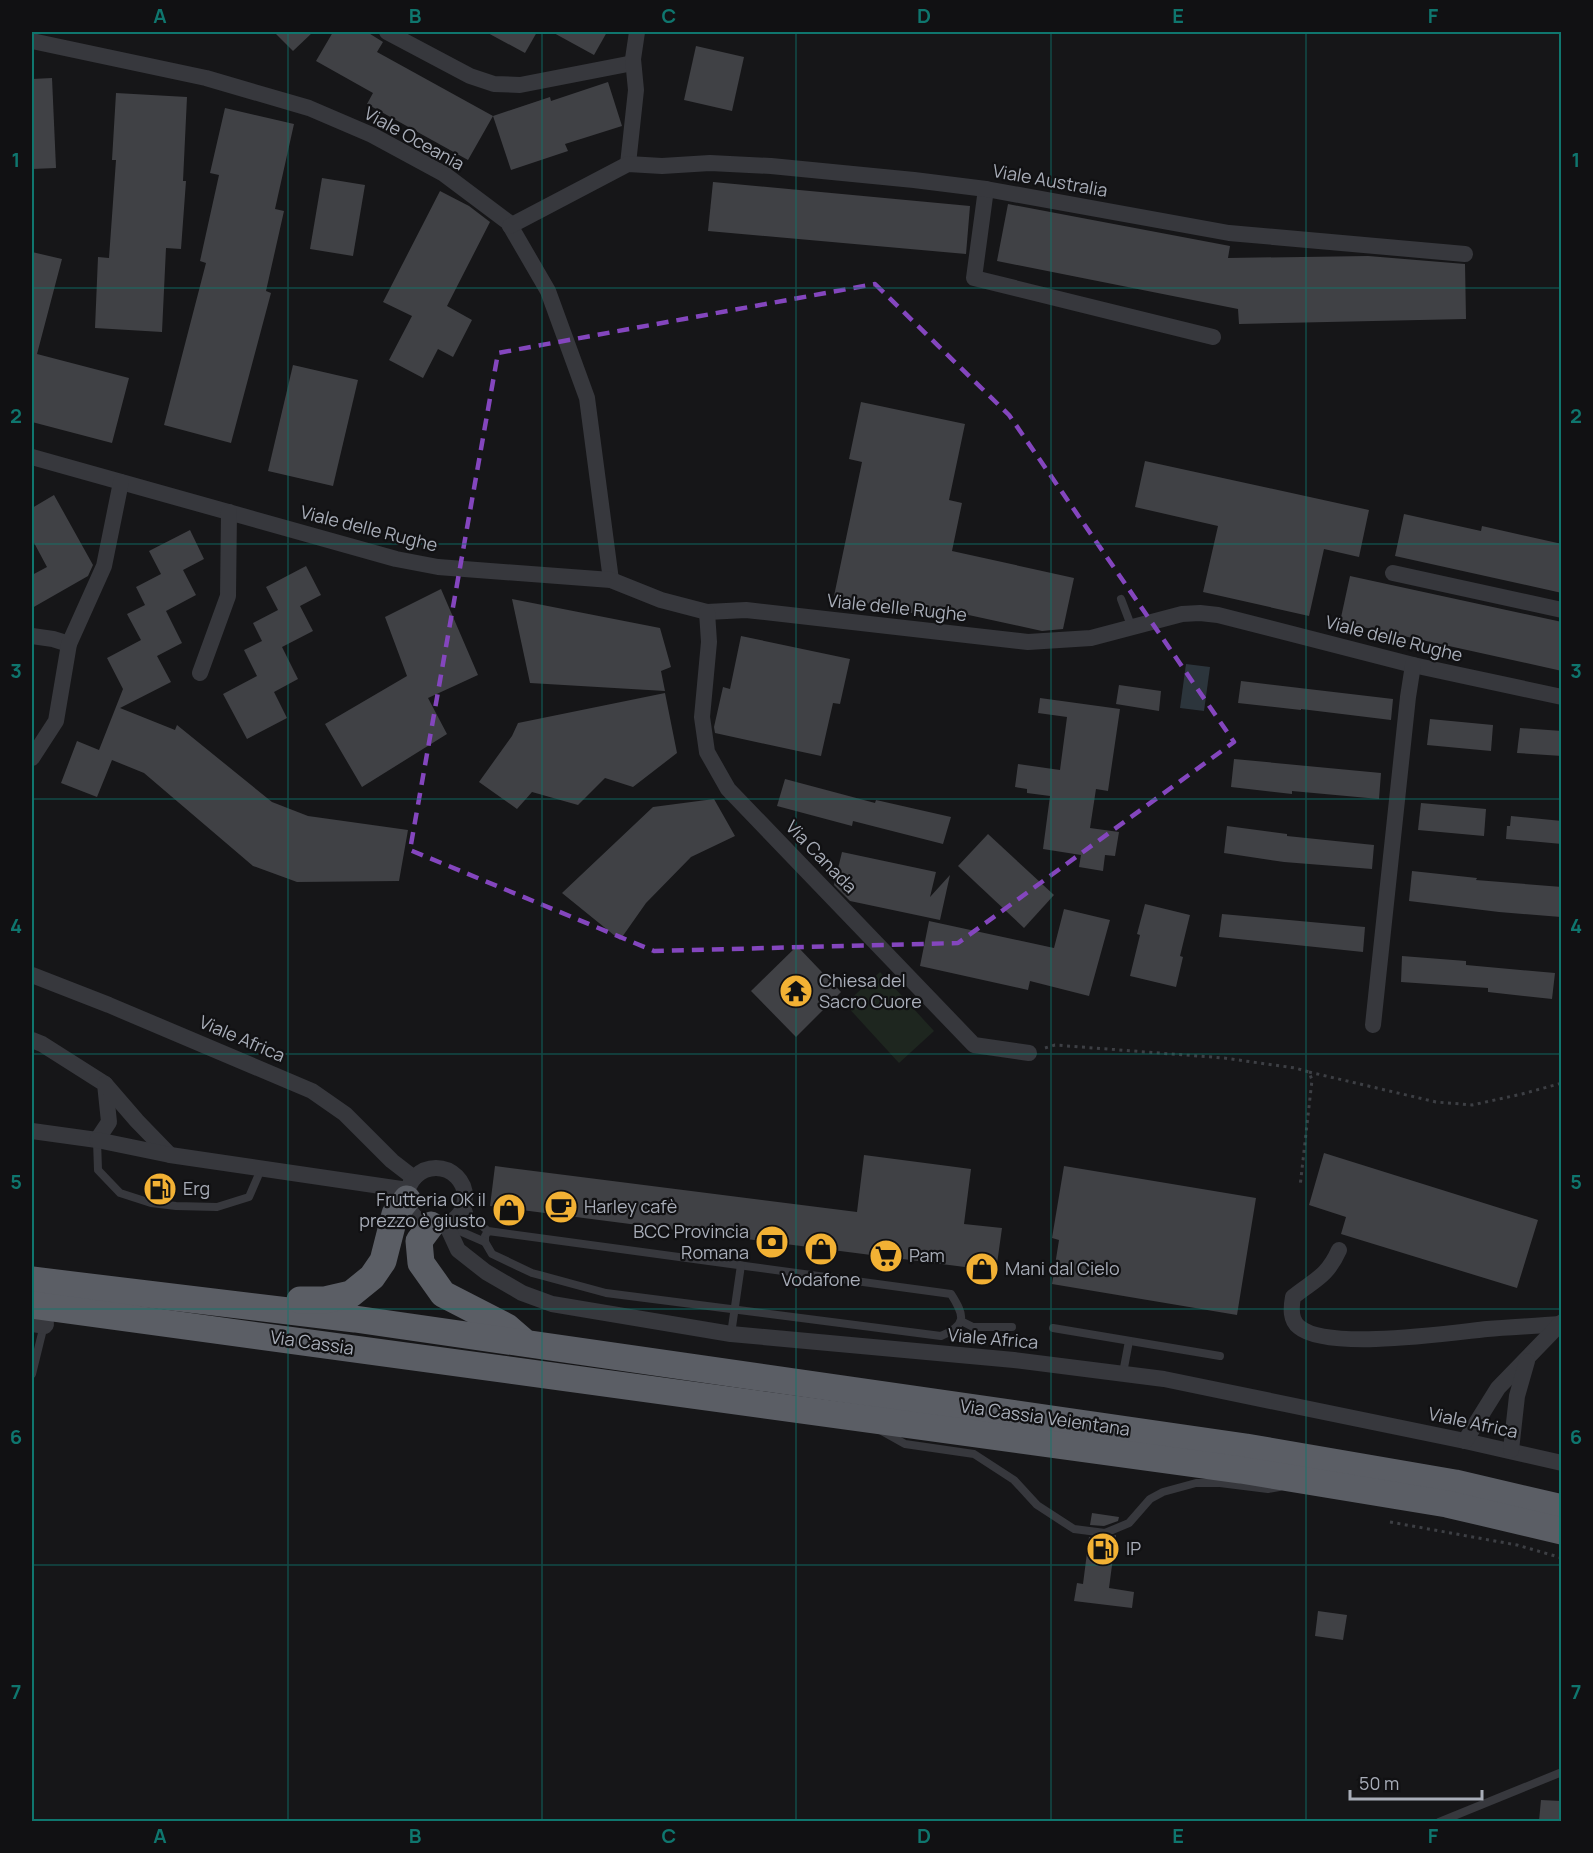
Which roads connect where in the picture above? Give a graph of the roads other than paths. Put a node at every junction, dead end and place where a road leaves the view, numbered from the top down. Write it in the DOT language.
graph roads {
  1 [pos="387,32"];
  2 [pos="637,32"];
  3 [pos="32,41"];
  4 [pos="633,63"];
  5 [pos="628,164"];
  6 [pos="986,189"];
  7 [pos="510,226"];
  8 [pos="1465,254"];
  9 [pos="1213,337"];
  10 [pos="32,457"];
  11 [pos="121,482"];
  12 [pos="229,512"];
  13 [pos="1393,573"];
  14 [pos="611,580"];
  15 [pos="1121,598"];
  16 [pos="1562,610"];
  17 [pos="707,612"];
  18 [pos="1132,628"];
  19 [pos="32,636"];
  20 [pos="69,644"];
  21 [pos="1413,666"];
  22 [pos="200,673"];
  23 [pos="1562,697"];
  24 [pos="32,758"];
  25 [pos="32,975"];
  26 [pos="1373,1025"];
  27 [pos="32,1040"];
  28 [pos="1029,1053"];
  29 [pos="105,1084"];
  30 [pos="32,1131"];
  31 [pos="97,1140"];
  32 [pos="170,1155"];
  33 [pos="262,1167"];
  34 [pos="410,1189"];
  35 [pos="464,1195"];
  36 [pos="443,1223"];
  37 [pos="488,1231"];
  38 [pos="485,1242"];
  39 [pos="1339,1250"];
  40 [pos="741,1265"];
  41 [pos="32,1280"];
  42 [pos="248,1307"];
  43 [pos="734,1309"];
  44 [pos="36,1317"];
  45 [pos="961,1321"];
  46 [pos="1561,1323"];
  47 [pos="1012,1327"];
  48 [pos="1053,1328"];
  49 [pos="731,1334"];
  50 [pos="1130,1341"];
  51 [pos="525,1343"];
  52 [pos="1220,1356"];
  53 [pos="1529,1358"];
  54 [pos="1123,1373"];
  55 [pos="32,1374"];
  56 [pos="592,1382"];
  57 [pos="858,1419"];
  58 [pos="1465,1440"];
  59 [pos="1511,1450"];
  60 [pos="1562,1463"];
  61 [pos="1309,1481"];
  62 [pos="1562,1508"];
  63 [pos="1562,1532"];
  64 [pos="1562,1772"];
  65 [pos="1439,1821"];
  1 -- 4 [label="street"];
  2 -- 4 [label="street"];
  3 -- 7 [label="street, Viale Oceania"];
  4 -- 5 [label="street"];
  5 -- 6 [label="street, Viale Australia"];
  5 -- 7 [label="street"];
  6 -- 8 [label="street, Viale Australia"];
  6 -- 9 [label="street"];
  7 -- 14 [label="street, Viale Oceania"];
  10 -- 11 [label="street, Viale delle Rughe"];
  11 -- 12 [label="street, Viale delle Rughe"];
  11 -- 20 [label="street"];
  12 -- 14 [label="street, Viale delle Rughe"];
  12 -- 22 [label="street"];
  13 -- 16 [label="street"];
  14 -- 17 [label="street, Viale delle Rughe"];
  15 -- 18 [label="lane"];
  17 -- 18 [label="street, Viale delle Rughe"];
  17 -- 28 [label="street, Via Canada"];
  18 -- 21 [label="street, Viale delle Rughe"];
  19 -- 20 [label="street"];
  20 -- 24 [label="street"];
  21 -- 23 [label="street, Viale delle Rughe"];
  21 -- 26 [label="street"];
  25 -- 34 [label="street, Viale Africa"];
  27 -- 29 [label="street"];
  29 -- 31 [label="street"];
  29 -- 32 [label="street"];
  30 -- 31 [label="street"];
  31 -- 32 [label="street"];
  31 -- 33 [label="lane"];
  32 -- 33 [label="street"];
  33 -- 34 [label="street"];
  34 -- 35 [label="street"];
  34 -- 36 [label="street, Viale Africa"];
  34 -- 42 [label="highway"];
  35 -- 36 [label="street"];
  35 -- 37 [label="lane"];
  36 -- 38 [label="lane"];
  36 -- 49 [label="street, Viale Africa"];
  36 -- 51 [label="highway"];
  37 -- 38 [label="lane"];
  37 -- 40 [label="lane"];
  38 -- 43 [label="lane"];
  39 -- 46 [label="street"];
  40 -- 43 [label="lane"];
  40 -- 45 [label="lane"];
  41 -- 42 [label="highway, Via Cassia"];
  42 -- 51 [label="highway, Via Cassia"];
  43 -- 45 [label="lane"];
  43 -- 49 [label="lane"];
  44 -- 55 [label="lane"];
  44 -- 56 [label="highway, Via Cassia"];
  45 -- 47 [label="lane"];
  46 -- 53 [label="street"];
  48 -- 50 [label="lane"];
  49 -- 54 [label="street, Viale Africa"];
  50 -- 52 [label="lane"];
  50 -- 54 [label="lane"];
  51 -- 62 [label="highway, Via Cassia Veientana"];
  53 -- 58 [label="street"];
  53 -- 59 [label="street"];
  54 -- 58 [label="street, Viale Africa"];
  56 -- 57 [label="highway, Via Cassia Veientana"];
  57 -- 61 [label="highway, Via Cassia Veientana"];
  57 -- 61 [label="lane"];
  58 -- 59 [label="street, Viale Africa"];
  59 -- 60 [label="street, Viale Africa"];
  61 -- 63 [label="highway, Via Cassia Veientana"];
  64 -- 65 [label="lane"];
}
